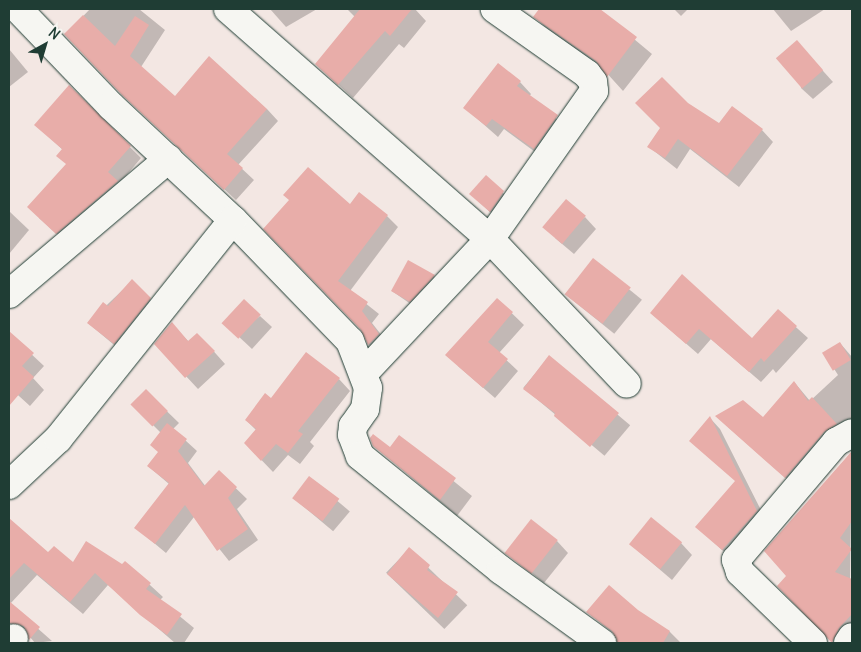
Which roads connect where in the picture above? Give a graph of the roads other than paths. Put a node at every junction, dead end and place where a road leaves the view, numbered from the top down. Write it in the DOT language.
graph roads {
  1 [pos="18,9"];
  2 [pos="228,9"];
  3 [pos="495,9"];
  4 [pos="168,159"];
  5 [pos="233,220"];
  6 [pos="490,239"];
  7 [pos="9,294"];
  8 [pos="364,373"];
  9 [pos="627,384"];
  10 [pos="852,433"];
  11 [pos="9,485"];
  12 [pos="852,637"];
  13 [pos="602,643"];
  14 [pos="813,643"];
  15 [pos="848,643"];
  1 -- 4 [label="street"];
  2 -- 6 [label="street"];
  3 -- 6 [label="street"];
  4 -- 5 [label="street"];
  4 -- 7 [label="street"];
  5 -- 8 [label="street"];
  5 -- 11 [label="street"];
  6 -- 8 [label="street"];
  6 -- 9 [label="street"];
  8 -- 13 [label="street"];
  10 -- 14 [label="street"];
  12 -- 15 [label="street"];
}
